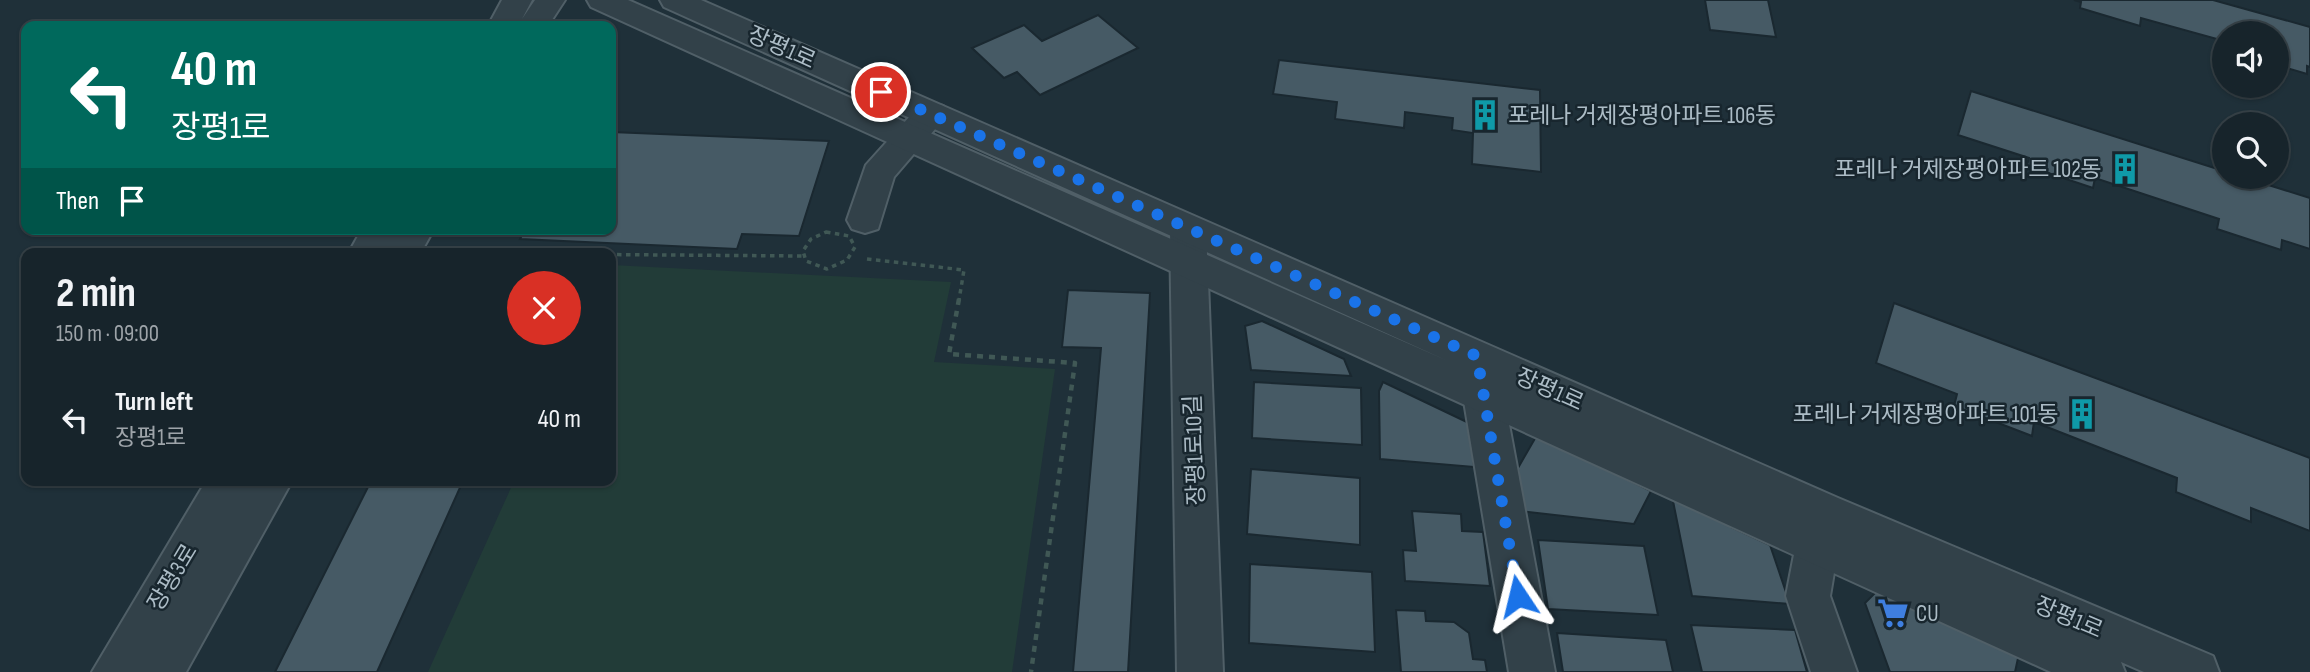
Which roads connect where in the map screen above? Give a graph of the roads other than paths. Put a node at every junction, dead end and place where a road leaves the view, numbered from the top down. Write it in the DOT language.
graph roads {
  1 [pos="517,0"];
  2 [pos="550,0"];
  3 [pos="602,0"];
  4 [pos="693,5"];
  5 [pos="506,21"];
  6 [pos="536,21"];
  7 [pos="920,126"];
  8 [pos="865,220"];
  9 [pos="1188,246"];
  10 [pos="1480,375"];
  11 [pos="226,486"];
  12 [pos="268,486"];
  13 [pos="1819,527"];
  14 [pos="115,672"];
  15 [pos="161,672"];
  16 [pos="1200,672"];
  17 [pos="1532,672"];
  18 [pos="1834,672"];
  19 [pos="2102,672"];
  20 [pos="2196,672"];
  1 -- 5 [label="street"];
  2 -- 6 [label="street"];
  3 -- 7 [label="street, 장평1로"];
  4 -- 7 [label="street, 장평1로"];
  7 -- 8 [label="street"];
  7 -- 9 [label="street, 장평1로"];
  9 -- 10 [label="street, 장평1로"];
  9 -- 16 [label="street, 장평1로10길"];
  10 -- 13 [label="street, 장평1로"];
  10 -- 17 [label="street"];
  11 -- 14 [label="street, 장평3로"];
  12 -- 15 [label="street, 장평3로"];
  13 -- 18 [label="street"];
  13 -- 19 [label="street, 장평1로"];
  13 -- 20 [label="street, 장평1로"];
}
